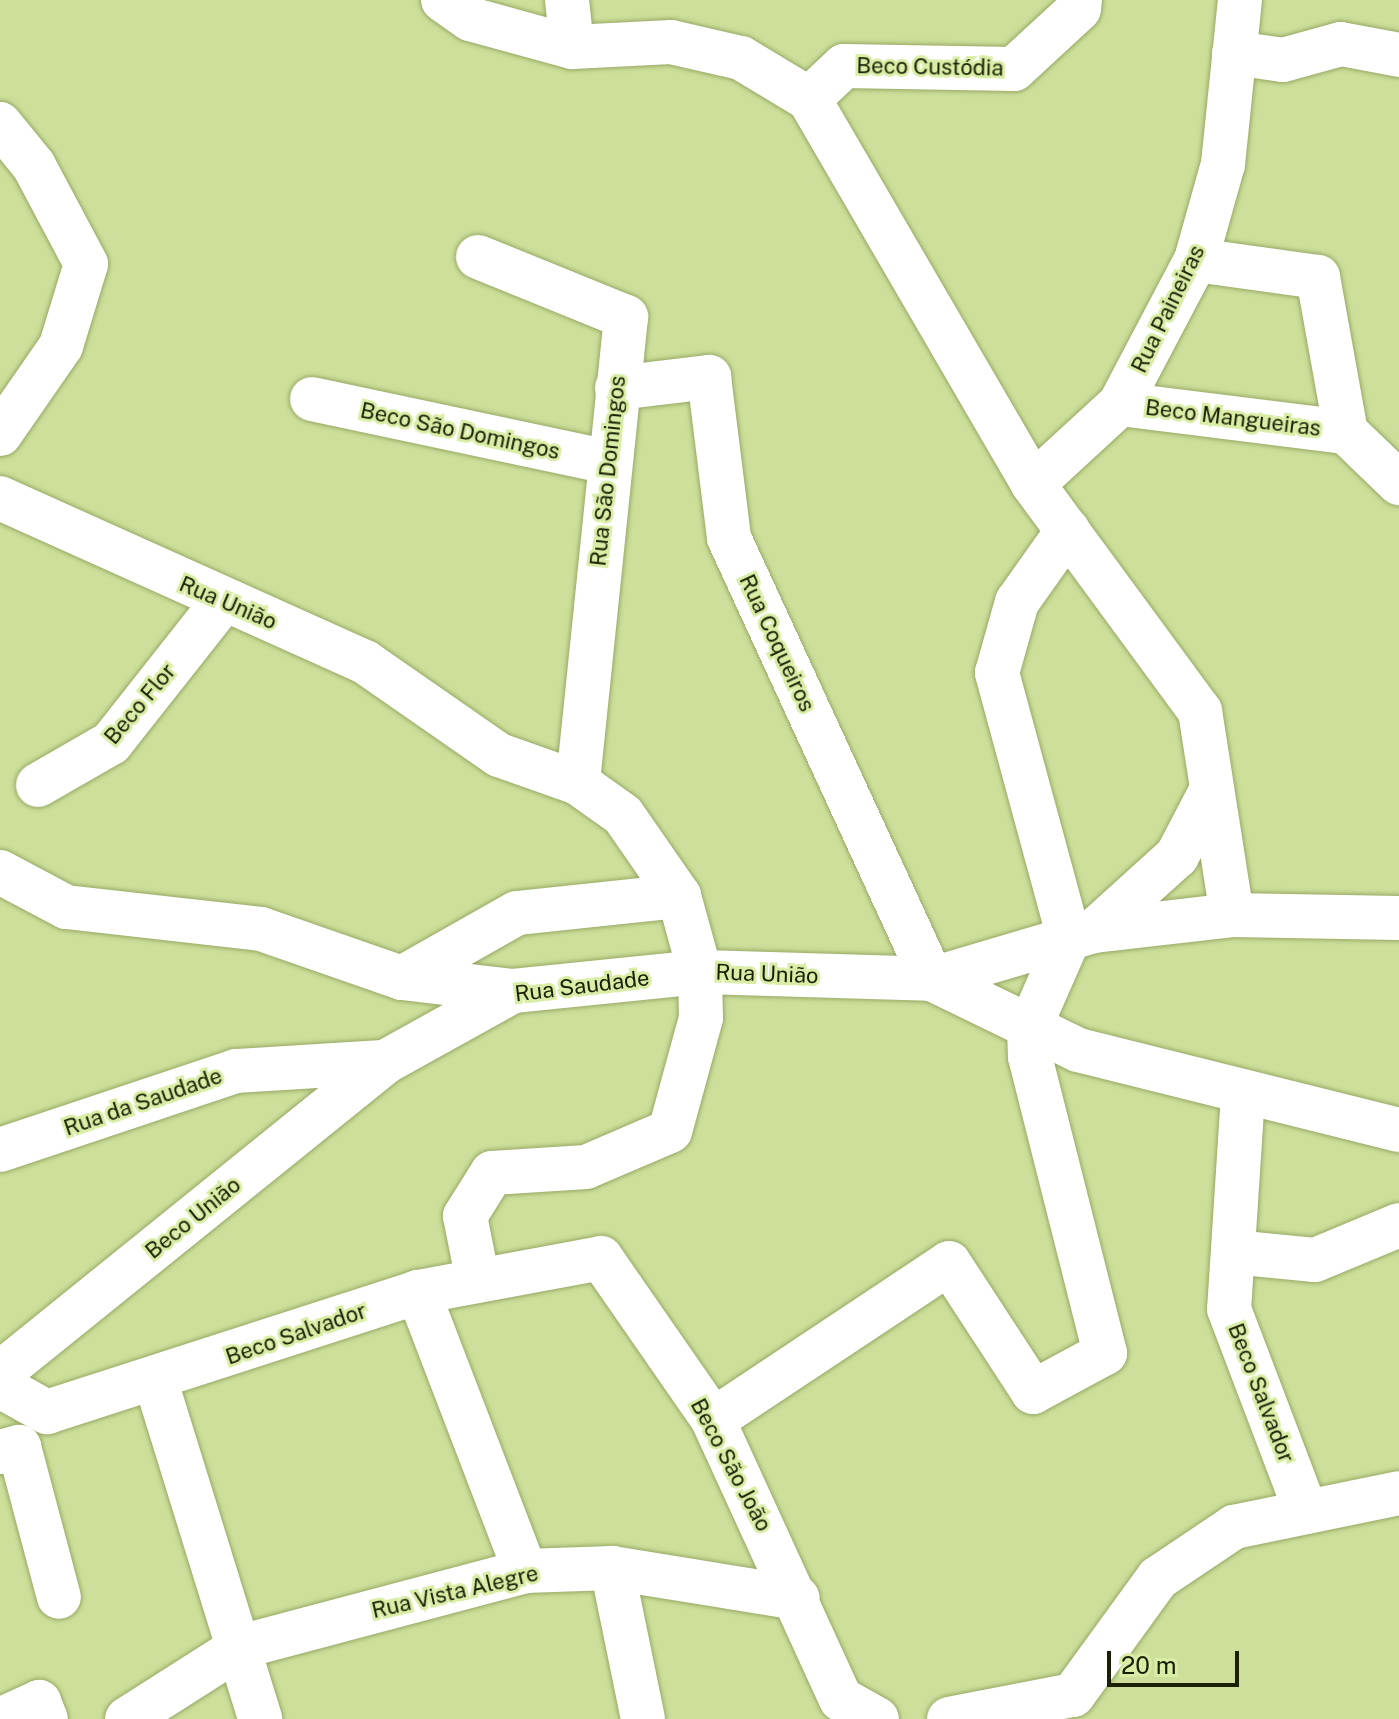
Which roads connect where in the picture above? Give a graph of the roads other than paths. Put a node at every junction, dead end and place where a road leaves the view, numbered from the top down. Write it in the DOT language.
graph roads {
  1 [pos="443,0"];
  2 [pos="567,0"];
  3 [pos="1080,0"];
  4 [pos="1240,0"];
  5 [pos="572,47"];
  6 [pos="1234,53"];
  7 [pos="1399,55"];
  8 [pos="809,99"];
  9 [pos="0,124"];
  10 [pos="478,257"];
  11 [pos="1196,260"];
  12 [pos="617,388"];
  13 [pos="312,399"];
  14 [pos="1120,404"];
  15 [pos="1346,432"];
  16 [pos="0,434"];
  17 [pos="608,462"];
  18 [pos="1399,483"];
  19 [pos="1033,484"];
  20 [pos="0,498"];
  21 [pos="1068,530"];
  22 [pos="223,601"];
  23 [pos="578,783"];
  24 [pos="38,785"];
  25 [pos="1211,791"];
  26 [pos="0,872"];
  27 [pos="679,896"];
  28 [pos="1232,915"];
  29 [pos="1399,918"];
  30 [pos="1081,934"];
  31 [pos="700,972"];
  32 [pos="402,978"];
  33 [pos="932,979"];
  34 [pos="513,991"];
  35 [pos="1029,1029"];
  36 [pos="385,1062"];
  37 [pos="1243,1094"];
  38 [pos="1399,1130"];
  39 [pos="0,1150"];
  40 [pos="1399,1225"];
  41 [pos="1233,1252"];
  42 [pos="601,1258"];
  43 [pos="478,1281"];
  44 [pos="418,1292"];
  45 [pos="0,1373"];
  46 [pos="156,1382"];
  47 [pos="0,1386"];
  48 [pos="713,1420"];
  49 [pos="0,1452"];
  50 [pos="1399,1493"];
  51 [pos="1306,1512"];
  52 [pos="612,1568"];
  53 [pos="525,1571"];
  54 [pos="59,1597"];
  55 [pos="798,1598"];
  56 [pos="240,1647"];
  57 [pos="1083,1707"];
  58 [pos="2,1719"];
  59 [pos="46,1719"];
  60 [pos="127,1719"];
  61 [pos="260,1719"];
  62 [pos="643,1719"];
  63 [pos="877,1719"];
  64 [pos="949,1719"];
  1 -- 5 [label="street"];
  2 -- 5 [label="street"];
  3 -- 8 [label="street, Beco Custódia"];
  4 -- 6 [label="street, Rua Paineiras"];
  5 -- 8 [label="street"];
  6 -- 7 [label="street"];
  6 -- 11 [label="street, Rua Paineiras"];
  8 -- 19 [label="street"];
  9 -- 16 [label="street"];
  10 -- 12 [label="street, Rua São Domingos"];
  11 -- 14 [label="street, Rua Paineiras"];
  11 -- 15 [label="street, Beco Mangueiras"];
  12 -- 17 [label="street, Rua São Domingos"];
  12 -- 33 [label="street, Rua Coqueiros"];
  13 -- 17 [label="street, Beco São Domingos"];
  14 -- 15 [label="street, Beco Mangueiras"];
  14 -- 19 [label="street, Rua Paineiras"];
  15 -- 18 [label="street, Beco Mangueiras"];
  17 -- 23 [label="street, Rua São Domingos"];
  19 -- 21 [label="street"];
  20 -- 22 [label="street, Rua União"];
  21 -- 25 [label="street"];
  21 -- 30 [label="street"];
  22 -- 23 [label="street, Rua União"];
  22 -- 24 [label="street, Beco Flor"];
  23 -- 27 [label="street, Rua União"];
  25 -- 28 [label="street"];
  25 -- 30 [label="street"];
  26 -- 32 [label="street"];
  27 -- 31 [label="street, Rua União"];
  27 -- 32 [label="street"];
  28 -- 29 [label="street"];
  28 -- 30 [label="street"];
  30 -- 33 [label="street"];
  30 -- 35 [label="street"];
  31 -- 33 [label="street, Rua União"];
  31 -- 34 [label="street, Rua Saudade"];
  31 -- 43 [label="street"];
  32 -- 34 [label="street"];
  33 -- 35 [label="street, Rua União"];
  34 -- 36 [label="street, Rua Saudade"];
  35 -- 37 [label="street, Rua União"];
  35 -- 48 [label="street"];
  36 -- 39 [label="street, Rua da Saudade"];
  36 -- 45 [label="street, Beco União"];
  37 -- 38 [label="street, Rua União"];
  37 -- 41 [label="street, Beco Salvador"];
  40 -- 41 [label="street"];
  41 -- 51 [label="street, Beco Salvador"];
  42 -- 43 [label="street, Beco Salvador"];
  42 -- 48 [label="street, Beco São João"];
  43 -- 44 [label="street, Beco Salvador"];
  44 -- 46 [label="street, Beco Salvador"];
  44 -- 53 [label="street"];
  46 -- 47 [label="street, Beco Salvador"];
  46 -- 56 [label="street"];
  48 -- 55 [label="street, Beco São João"];
  49 -- 54 [label="street"];
  50 -- 51 [label="street"];
  51 -- 57 [label="street"];
  52 -- 53 [label="street, Rua Vista Alegre"];
  52 -- 55 [label="street, Rua Vista Alegre"];
  52 -- 62 [label="street"];
  53 -- 56 [label="street, Rua Vista Alegre"];
  55 -- 63 [label="street"];
  56 -- 60 [label="street, Rua Vista Alegre"];
  56 -- 61 [label="street"];
  57 -- 64 [label="street"];
  58 -- 59 [label="street"];
}
